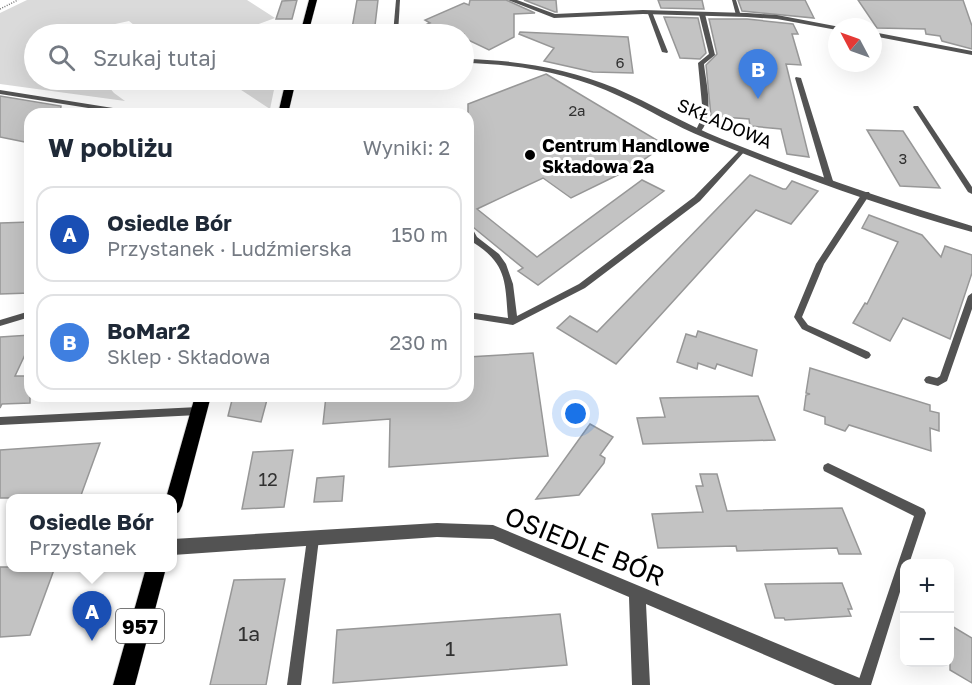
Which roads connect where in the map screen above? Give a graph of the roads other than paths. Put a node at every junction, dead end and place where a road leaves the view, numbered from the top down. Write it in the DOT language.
graph roads {
  1 [pos="313,0"];
  2 [pos="398,0"];
  3 [pos="511,0"];
  4 [pos="734,0"];
  5 [pos="649,12"];
  6 [pos="702,14"];
  7 [pos="739,15"];
  8 [pos="307,24"];
  9 [pos="396,24"];
  10 [pos="828,26"];
  11 [pos="882,36"];
  12 [pos="665,52"];
  13 [pos="972,52"];
  14 [pos="474,61"];
  15 [pos="798,78"];
  16 [pos="289,90"];
  17 [pos="0,92"];
  18 [pos="916,107"];
  19 [pos="100,108"];
  20 [pos="284,108"];
  21 [pos="698,132"];
  22 [pos="743,150"];
  23 [pos="829,181"];
  24 [pos="972,192"];
  25 [pos="866,194"];
  26 [pos="972,229"];
  27 [pos="474,243"];
  28 [pos="972,297"];
  29 [pos="24,316"];
  30 [pos="474,316"];
  31 [pos="513,322"];
  32 [pos="0,323"];
  33 [pos="866,355"];
  34 [pos="929,380"];
  35 [pos="200,403"];
  36 [pos="0,421"];
  37 [pos="828,468"];
  38 [pos="176,494"];
  39 [pos="313,539"];
  40 [pos="177,547"];
  41 [pos="155,572"];
  42 [pos="637,594"];
  43 [pos="124,685"];
  44 [pos="294,685"];
  45 [pos="641,685"];
  46 [pos="856,685"];
  47 [pos="864,685"];
  1 -- 8 [label="main road"];
  2 -- 9 [label="lane"];
  3 -- 5 [label="street"];
  4 -- 7 [label="lane"];
  5 -- 6 [label="street"];
  5 -- 12 [label="lane"];
  6 -- 7 [label="street"];
  6 -- 21 [label="lane"];
  7 -- 10 [label="street"];
  11 -- 13 [label="street"];
  14 -- 21 [label="street, SKŁADOWA"];
  15 -- 23 [label="lane"];
  16 -- 20 [label="main road"];
  17 -- 19 [label="lane"];
  18 -- 24 [label="lane"];
  21 -- 22 [label="street, SKŁADOWA"];
  22 -- 23 [label="street, SKŁADOWA"];
  22 -- 31 [label="lane"];
  23 -- 25 [label="street, SKŁADOWA"];
  25 -- 26 [label="street, SKŁADOWA"];
  25 -- 33 [label="lane"];
  27 -- 31 [label="lane"];
  28 -- 34 [label="lane"];
  29 -- 32 [label="lane"];
  30 -- 31 [label="lane"];
  35 -- 36 [label="lane"];
  35 -- 38 [label="main road"];
  37 -- 47 [label="lane"];
  39 -- 40 [label="street, OSIEDLE BÓR"];
  39 -- 42 [label="street, OSIEDLE BÓR"];
  39 -- 44 [label="lane"];
  41 -- 43 [label="main road, 957"];
  42 -- 45 [label="street"];
  42 -- 46 [label="street, OSIEDLE BÓR"];
}
